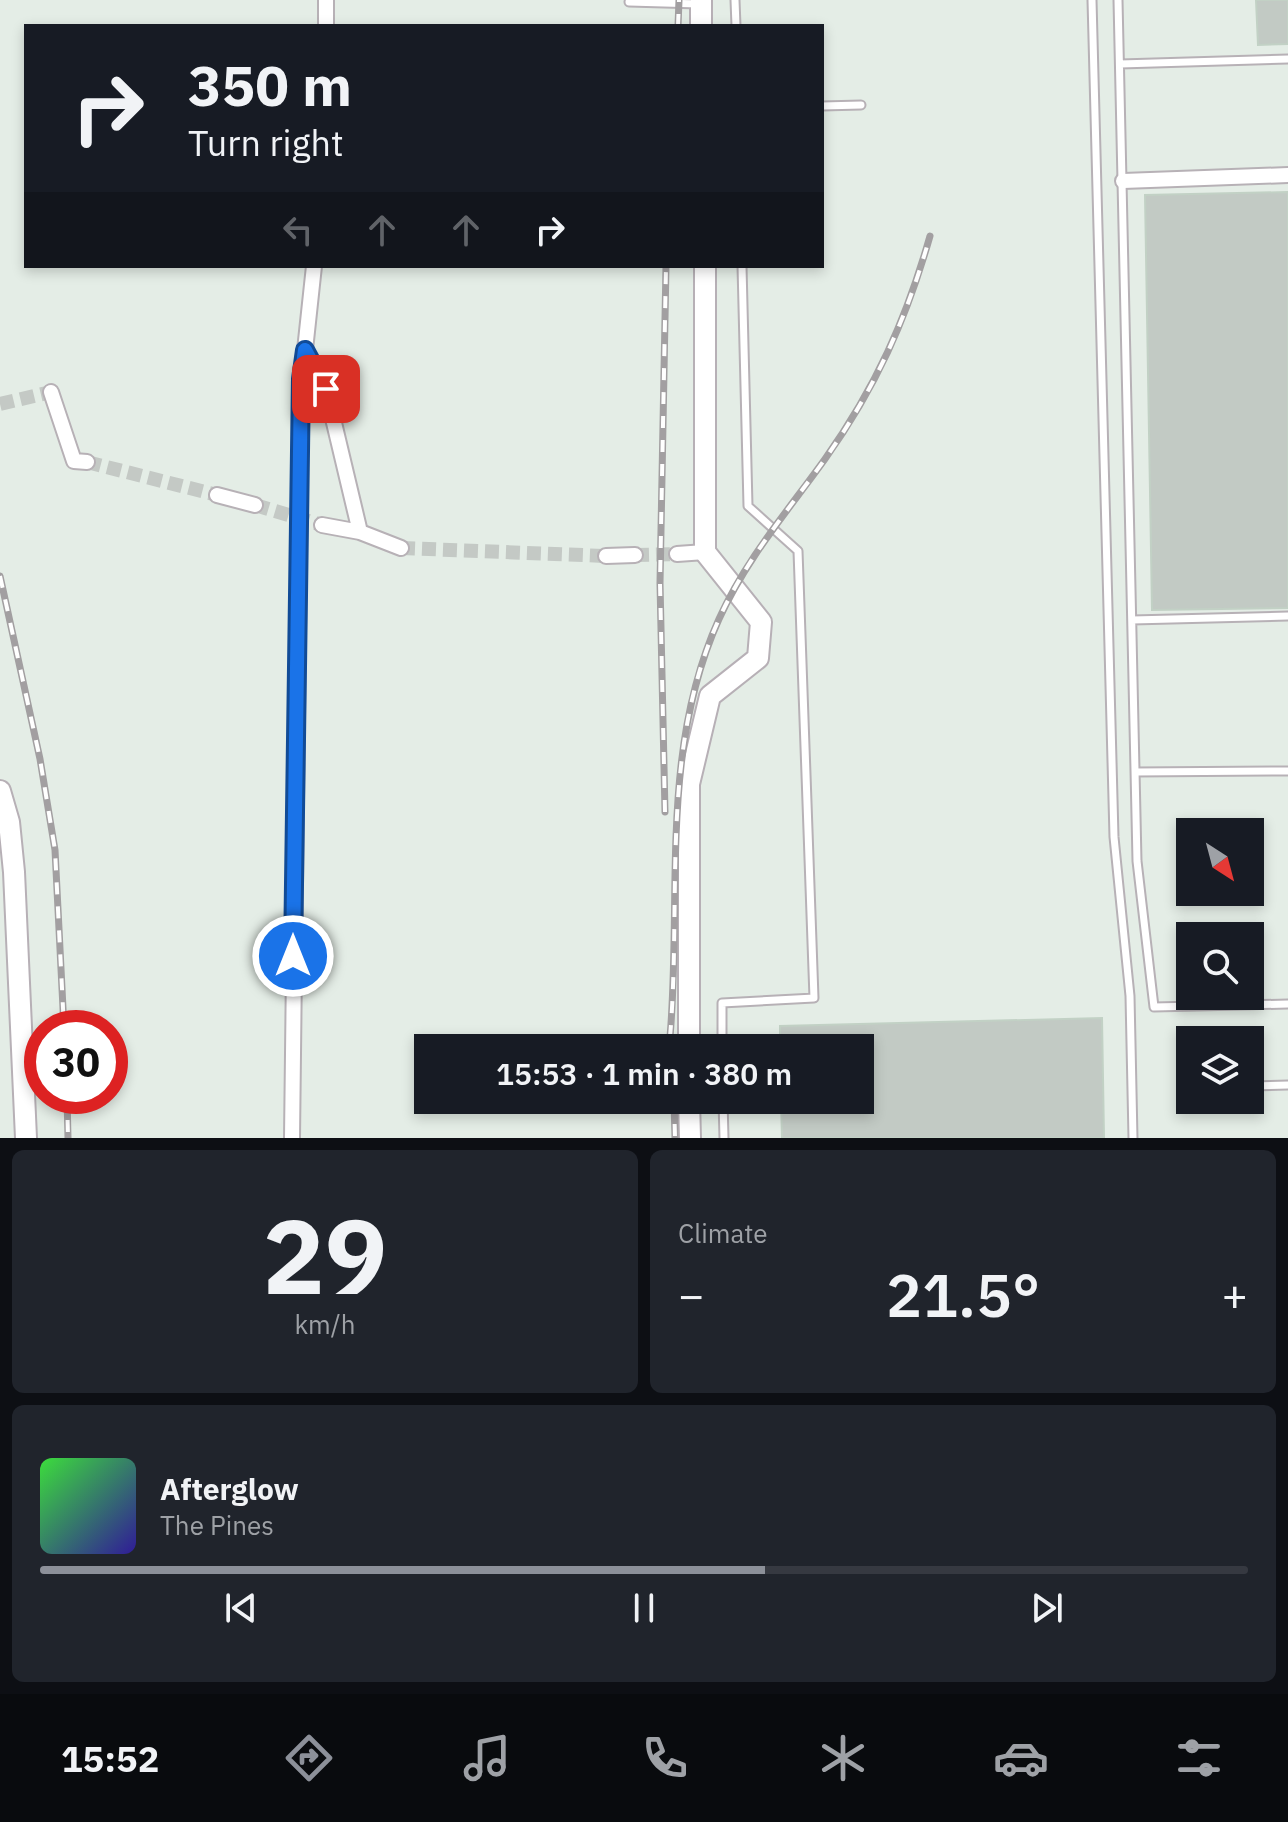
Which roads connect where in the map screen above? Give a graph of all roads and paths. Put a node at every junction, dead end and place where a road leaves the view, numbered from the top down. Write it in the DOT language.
graph roads {
  1 [pos="326,0"];
  2 [pos="735,0"];
  3 [pos="1092,0"];
  4 [pos="1118,0"];
  5 [pos="629,2"];
  6 [pos="701,2"];
  7 [pos="326,24"];
  8 [pos="701,24"];
  9 [pos="736,24"];
  10 [pos="1288,59"];
  11 [pos="1120,64"];
  12 [pos="861,105"];
  13 [pos="824,106"];
  14 [pos="1288,175"];
  15 [pos="1123,181"];
  16 [pos="314,268"];
  17 [pos="705,268"];
  18 [pos="742,268"];
  19 [pos="305,350"];
  20 [pos="51,392"];
  21 [pos="87,462"];
  22 [pos="217,495"];
  23 [pos="255,505"];
  24 [pos="322,525"];
  25 [pos="360,532"];
  26 [pos="401,548"];
  27 [pos="705,552"];
  28 [pos="677,554"];
  29 [pos="635,555"];
  30 [pos="606,556"];
  31 [pos="1288,616"];
  32 [pos="1132,620"];
  33 [pos="1288,771"];
  34 [pos="1135,772"];
  35 [pos="0,791"];
  36 [pos="1288,1004"];
  37 [pos="689,1034"];
  38 [pos="722,1034"];
  39 [pos="1288,1085"];
  40 [pos="1264,1086"];
  41 [pos="689,1114"];
  42 [pos="723,1114"];
  43 [pos="26,1138"];
  44 [pos="292,1138"];
  45 [pos="690,1138"];
  46 [pos="724,1138"];
  47 [pos="1133,1138"];
  1 -- 7 [label="street"];
  2 -- 9 [label="lane"];
  3 -- 47 [label="lane"];
  4 -- 11 [label="lane"];
  5 -- 6 [label="lane"];
  6 -- 8 [label="street"];
  10 -- 11 [label="lane"];
  11 -- 15 [label="lane"];
  12 -- 13 [label="lane"];
  14 -- 15 [label="street"];
  15 -- 32 [label="lane"];
  16 -- 19 [label="street"];
  17 -- 27 [label="street"];
  18 -- 38 [label="lane"];
  19 -- 25 [label="street"];
  19 -- 44 [label="street"];
  20 -- 21 [label="street"];
  22 -- 23 [label="street"];
  24 -- 25 [label="street"];
  25 -- 26 [label="street"];
  27 -- 28 [label="street"];
  27 -- 37 [label="street"];
  29 -- 30 [label="street"];
  31 -- 32 [label="lane"];
  32 -- 34 [label="lane"];
  33 -- 34 [label="lane"];
  34 -- 36 [label="lane"];
  35 -- 43 [label="street"];
  39 -- 40 [label="lane"];
  41 -- 45 [label="street"];
  42 -- 46 [label="lane"];
}
